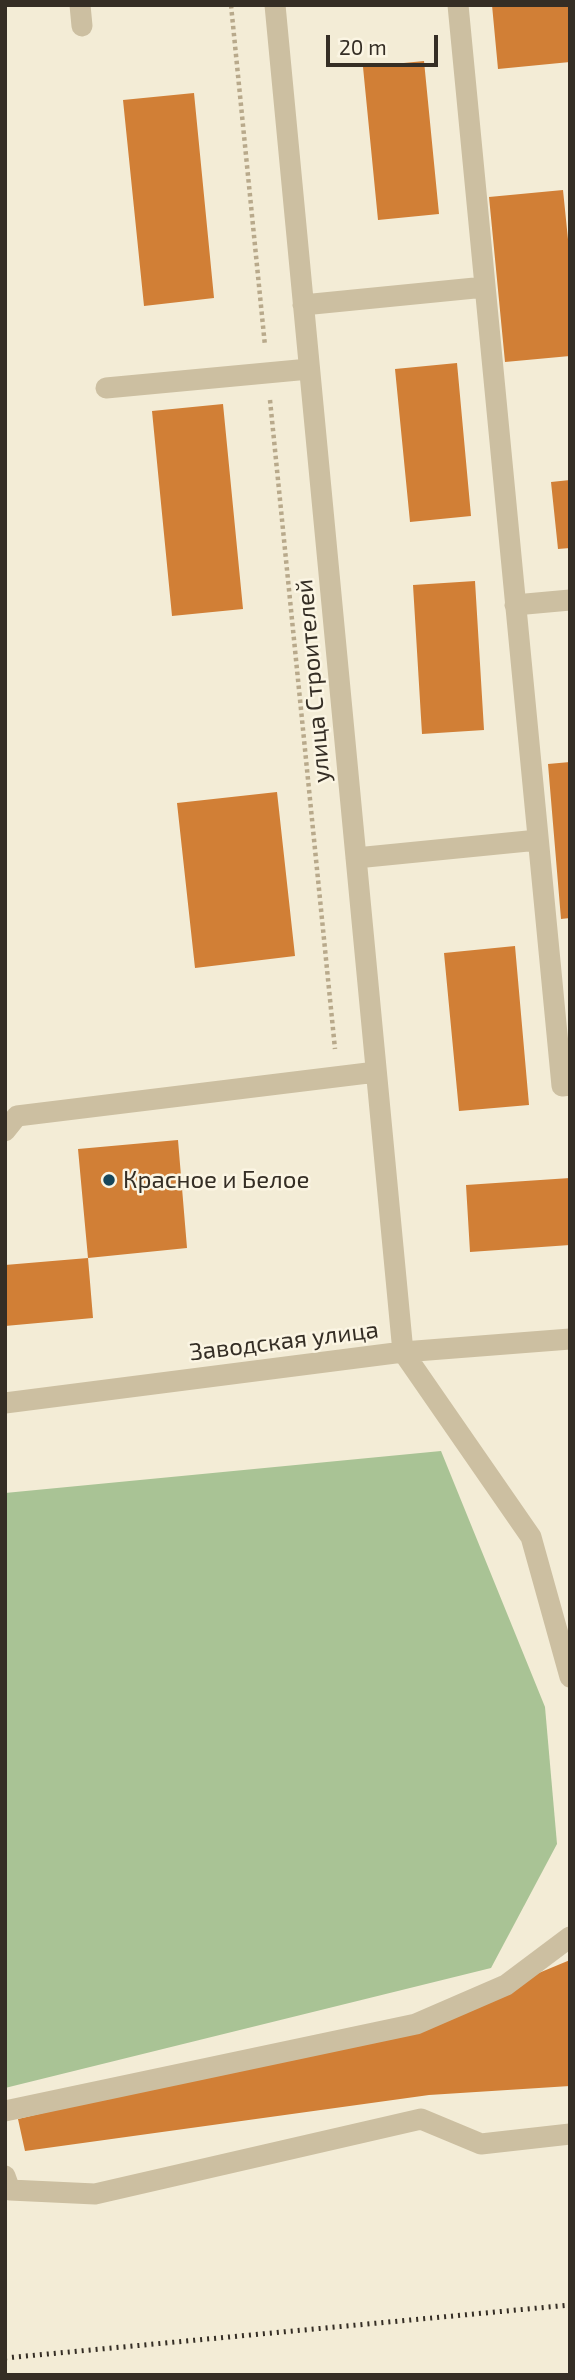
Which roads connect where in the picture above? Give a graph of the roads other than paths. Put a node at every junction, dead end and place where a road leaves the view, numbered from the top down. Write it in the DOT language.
graph roads {
  1 [pos="275,5"];
  2 [pos="458,5"];
  3 [pos="485,287"];
  4 [pos="303,304"];
  5 [pos="309,369"];
  6 [pos="106,388"];
  7 [pos="570,600"];
  8 [pos="515,605"];
  9 [pos="538,840"];
  10 [pos="356,858"];
  11 [pos="376,1072"];
  12 [pos="570,1085"];
  13 [pos="9,1121"];
  14 [pos="570,1339"];
  15 [pos="403,1353"];
  16 [pos="5,1403"];
  17 [pos="570,1677"];
  18 [pos="570,1937"];
  19 [pos="5,2111"];
  20 [pos="570,2134"];
  21 [pos="5,2176"];
  1 -- 4 [label="street, улица Строителей"];
  2 -- 3 [label="street"];
  3 -- 4 [label="street"];
  3 -- 8 [label="street"];
  4 -- 5 [label="street, улица Строителей"];
  5 -- 6 [label="street"];
  5 -- 10 [label="street, улица Строителей"];
  7 -- 8 [label="street"];
  8 -- 9 [label="street"];
  9 -- 10 [label="street"];
  9 -- 12 [label="street"];
  10 -- 11 [label="street, улица Строителей"];
  11 -- 13 [label="street"];
  11 -- 15 [label="street, улица Строителей"];
  14 -- 15 [label="street, Заводская улица"];
  15 -- 16 [label="street, Заводская улица"];
  15 -- 17 [label="street"];
  18 -- 19 [label="street"];
  20 -- 21 [label="street"];
}
